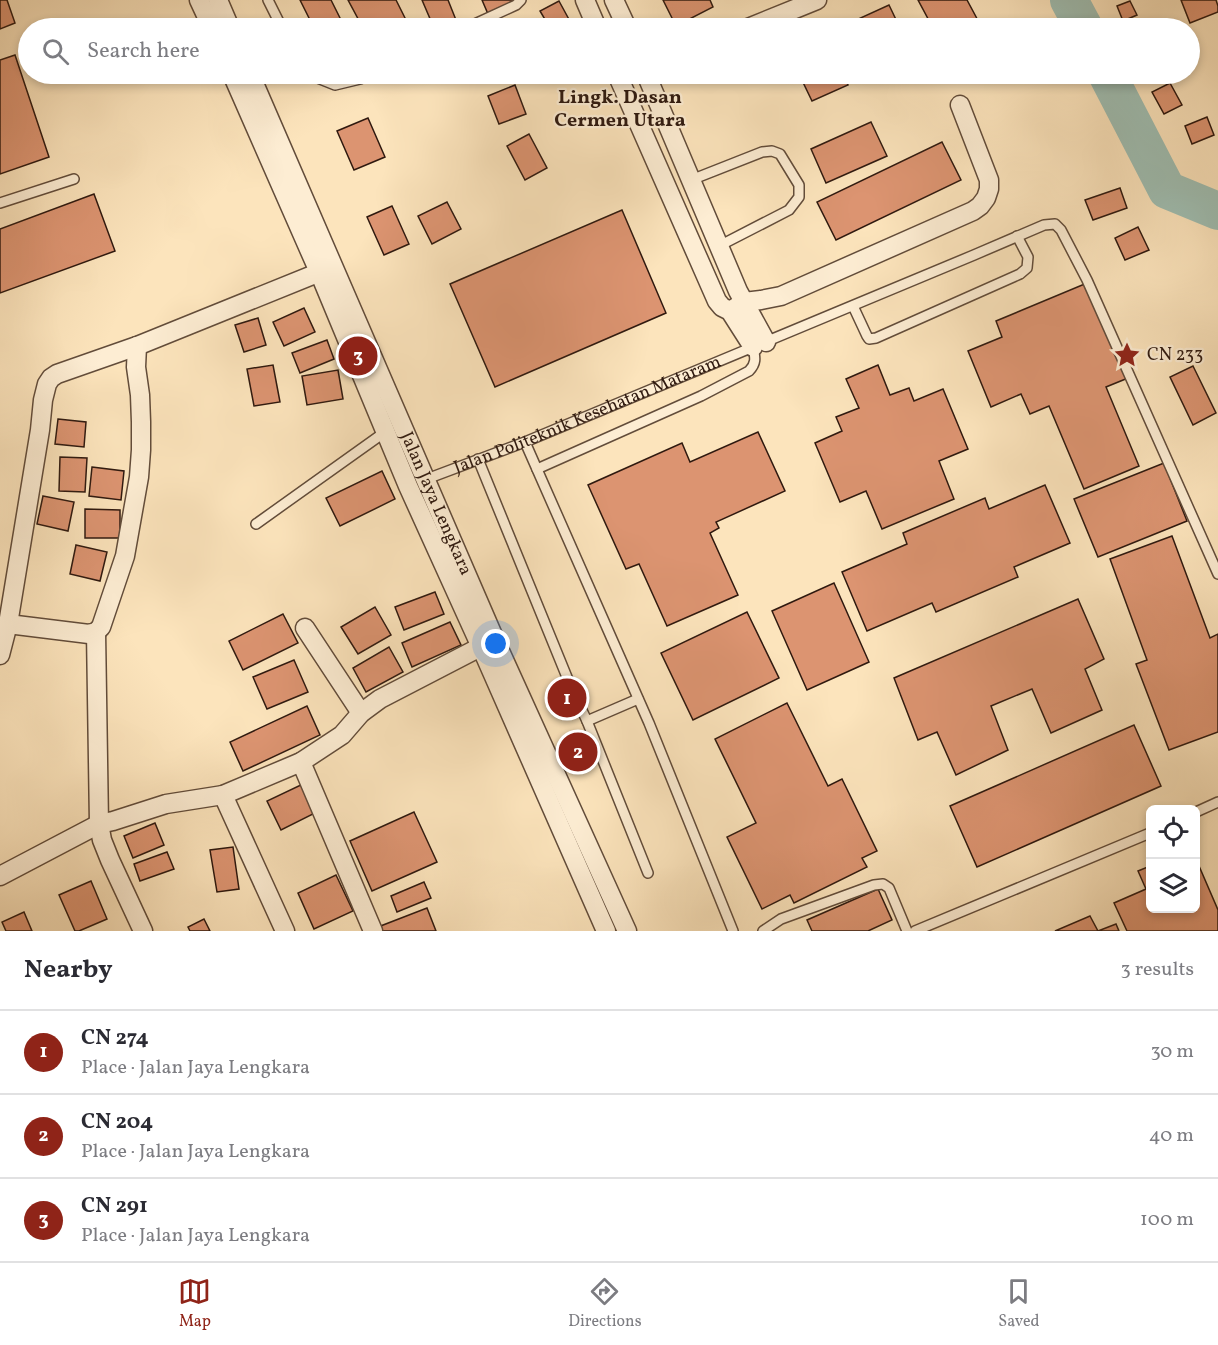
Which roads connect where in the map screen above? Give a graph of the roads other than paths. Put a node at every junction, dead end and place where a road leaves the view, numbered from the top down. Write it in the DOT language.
graph roads {
  1 [pos="199,0"];
  2 [pos="218,0"];
  3 [pos="268,0"];
  4 [pos="521,0"];
  5 [pos="585,0"];
  6 [pos="614,0"];
  7 [pos="817,0"];
  8 [pos="207,18"];
  9 [pos="226,18"];
  10 [pos="277,18"];
  11 [pos="488,18"];
  12 [pos="593,18"];
  13 [pos="622,18"];
  14 [pos="773,18"];
  15 [pos="237,84"];
  16 [pos="254,84"];
  17 [pos="621,84"];
  18 [pos="651,84"];
  19 [pos="960,105"];
  20 [pos="661,107"];
  21 [pos="636,118"];
  22 [pos="74,178"];
  23 [pos="691,180"];
  24 [pos="0,203"];
  25 [pos="1017,236"];
  26 [pos="719,246"];
  27 [pos="327,269"];
  28 [pos="737,306"];
  29 [pos="853,306"];
  30 [pos="760,344"];
  31 [pos="137,346"];
  32 [pos="385,432"];
  33 [pos="525,442"];
  34 [pos="478,459"];
  35 [pos="537,469"];
  36 [pos="425,479"];
  37 [pos="408,486"];
  38 [pos="256,524"];
  39 [pos="1218,574"];
  40 [pos="8,624"];
  41 [pos="305,628"];
  42 [pos="96,632"];
  43 [pos="488,644"];
  44 [pos="0,655"];
  45 [pos="638,699"];
  46 [pos="361,713"];
  47 [pos="587,721"];
  48 [pos="301,762"];
  49 [pos="223,795"];
  50 [pos="1218,802"];
  51 [pos="1200,810"];
  52 [pos="99,824"];
  53 [pos="1146,835"];
  54 [pos="648,873"];
  55 [pos="0,876"];
  56 [pos="143,931"];
  57 [pos="285,931"];
  58 [pos="374,931"];
  59 [pos="606,931"];
  60 [pos="627,931"];
  61 [pos="733,931"];
  62 [pos="763,931"];
  63 [pos="907,931"];
  64 [pos="915,931"];
  1 -- 8 [label="street"];
  2 -- 9 [label="street"];
  3 -- 10 [label="lane"];
  4 -- 11 [label="lane"];
  5 -- 12 [label="street"];
  6 -- 13 [label="street"];
  7 -- 14 [label="street"];
  15 -- 27 [label="street, Jalan Jaya Lengkara"];
  16 -- 27 [label="street, Jalan Jaya Lengkara"];
  17 -- 21 [label="street"];
  18 -- 20 [label="street"];
  19 -- 28 [label="street"];
  20 -- 21 [label="street"];
  20 -- 23 [label="street"];
  21 -- 28 [label="street"];
  22 -- 24 [label="lane"];
  23 -- 26 [label="street"];
  23 -- 26 [label="lane"];
  25 -- 29 [label="lane, Jalan Politeknik Kesehatan Mataram"];
  25 -- 29 [label="lane"];
  25 -- 39 [label="lane, Jalan Politeknik Kesehatan Mataram"];
  26 -- 28 [label="street"];
  27 -- 31 [label="street"];
  27 -- 32 [label="street, Jalan Jaya Lengkara"];
  27 -- 36 [label="street, Jalan Jaya Lengkara"];
  28 -- 30 [label="street"];
  29 -- 30 [label="lane, Jalan Politeknik Kesehatan Mataram"];
  30 -- 33 [label="lane, Jalan Politeknik Kesehatan Mataram"];
  30 -- 35 [label="lane"];
  31 -- 40 [label="street"];
  31 -- 42 [label="street"];
  32 -- 37 [label="street, Jalan Jaya Lengkara"];
  32 -- 38 [label="lane"];
  33 -- 34 [label="lane, Jalan Politeknik Kesehatan Mataram"];
  33 -- 35 [label="lane"];
  34 -- 36 [label="lane, Jalan Politeknik Kesehatan Mataram"];
  34 -- 47 [label="lane"];
  35 -- 45 [label="lane"];
  36 -- 37 [label="lane, Jalan Politeknik Kesehatan Mataram"];
  36 -- 43 [label="street, Jalan Jaya Lengkara"];
  37 -- 43 [label="street, Jalan Jaya Lengkara"];
  40 -- 42 [label="street"];
  40 -- 44 [label="street"];
  41 -- 46 [label="street"];
  42 -- 52 [label="street"];
  43 -- 46 [label="street"];
  43 -- 59 [label="street, Jalan Jaya Lengkara"];
  43 -- 60 [label="street, Jalan Jaya Lengkara"];
  45 -- 47 [label="lane"];
  45 -- 61 [label="lane"];
  46 -- 48 [label="street"];
  47 -- 54 [label="lane"];
  48 -- 49 [label="street"];
  48 -- 58 [label="street"];
  49 -- 52 [label="street"];
  49 -- 57 [label="street"];
  50 -- 51 [label="lane"];
  52 -- 55 [label="street"];
  52 -- 56 [label="street"];
  53 -- 64 [label="lane"];
  62 -- 63 [label="lane"];
}
